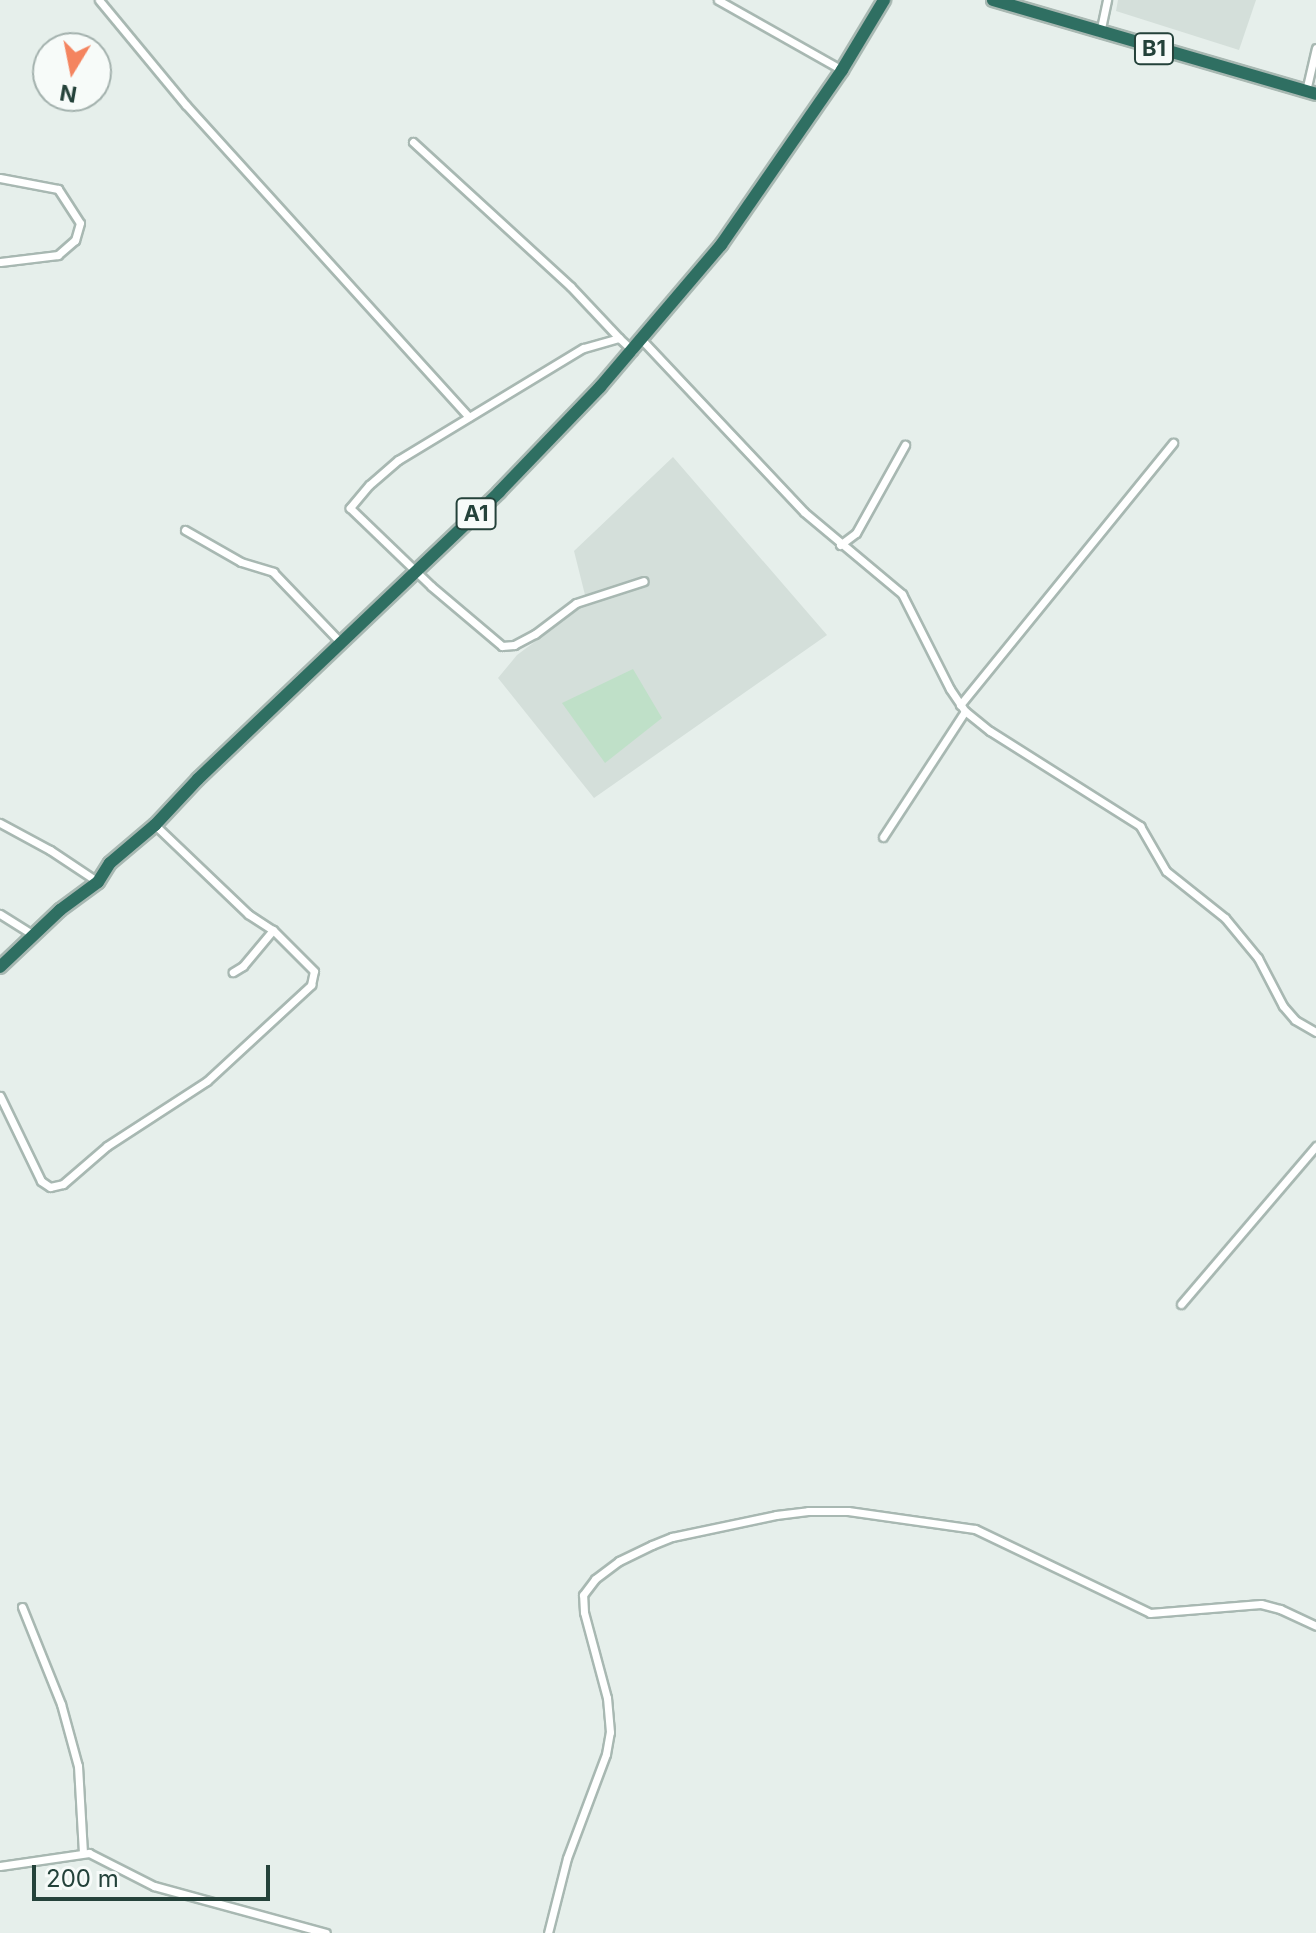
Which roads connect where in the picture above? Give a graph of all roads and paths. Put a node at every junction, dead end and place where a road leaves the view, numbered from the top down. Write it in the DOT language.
graph roads {
  1 [pos="99,0"];
  2 [pos="718,0"];
  3 [pos="884,0"];
  4 [pos="993,0"];
  5 [pos="1107,0"];
  6 [pos="1100,33"];
  7 [pos="1316,48"];
  8 [pos="842,70"];
  9 [pos="1311,92"];
  10 [pos="413,142"];
  11 [pos="0,178"];
  12 [pos="0,262"];
  13 [pos="619,338"];
  14 [pos="642,340"];
  15 [pos="633,351"];
  16 [pos="469,417"];
  17 [pos="1173,443"];
  18 [pos="905,445"];
  19 [pos="185,530"];
  20 [pos="840,545"];
  21 [pos="415,571"];
  22 [pos="644,581"];
  23 [pos="341,643"];
  24 [pos="963,708"];
  25 [pos="0,823"];
  26 [pos="155,825"];
  27 [pos="883,837"];
  28 [pos="98,882"];
  29 [pos="0,914"];
  30 [pos="273,930"];
  31 [pos="33,935"];
  32 [pos="0,967"];
  33 [pos="233,972"];
  34 [pos="1316,1032"];
  35 [pos="0,1096"];
  36 [pos="1316,1146"];
  37 [pos="1181,1304"];
  38 [pos="22,1607"];
  39 [pos="1316,1626"];
  40 [pos="83,1852"];
  41 [pos="0,1866"];
  42 [pos="326,1933"];
  43 [pos="548,1933"];
  1 -- 16 [label="street"];
  2 -- 8 [label="street"];
  3 -- 8 [label="highway, A1"];
  4 -- 6 [label="highway, B1"];
  5 -- 6 [label="street"];
  6 -- 9 [label="highway, B1"];
  7 -- 9 [label="street"];
  8 -- 14 [label="highway, A1"];
  10 -- 13 [label="street"];
  11 -- 12 [label="street"];
  13 -- 15 [label="street"];
  13 -- 16 [label="street"];
  14 -- 15 [label="highway, A1"];
  14 -- 20 [label="street"];
  15 -- 21 [label="highway, A1"];
  16 -- 21 [label="street"];
  17 -- 24 [label="street"];
  18 -- 20 [label="street"];
  19 -- 23 [label="street"];
  20 -- 24 [label="street"];
  21 -- 22 [label="street"];
  21 -- 23 [label="highway, A1"];
  23 -- 26 [label="highway, A1"];
  24 -- 27 [label="street"];
  24 -- 34 [label="street"];
  25 -- 28 [label="street"];
  26 -- 28 [label="highway, A1"];
  26 -- 30 [label="street"];
  28 -- 31 [label="highway, A1"];
  29 -- 31 [label="street"];
  30 -- 33 [label="street"];
  30 -- 35 [label="street"];
  31 -- 32 [label="highway, A1"];
  36 -- 37 [label="street"];
  38 -- 40 [label="street"];
  39 -- 43 [label="street"];
  40 -- 41 [label="street"];
  40 -- 42 [label="street"];
}
